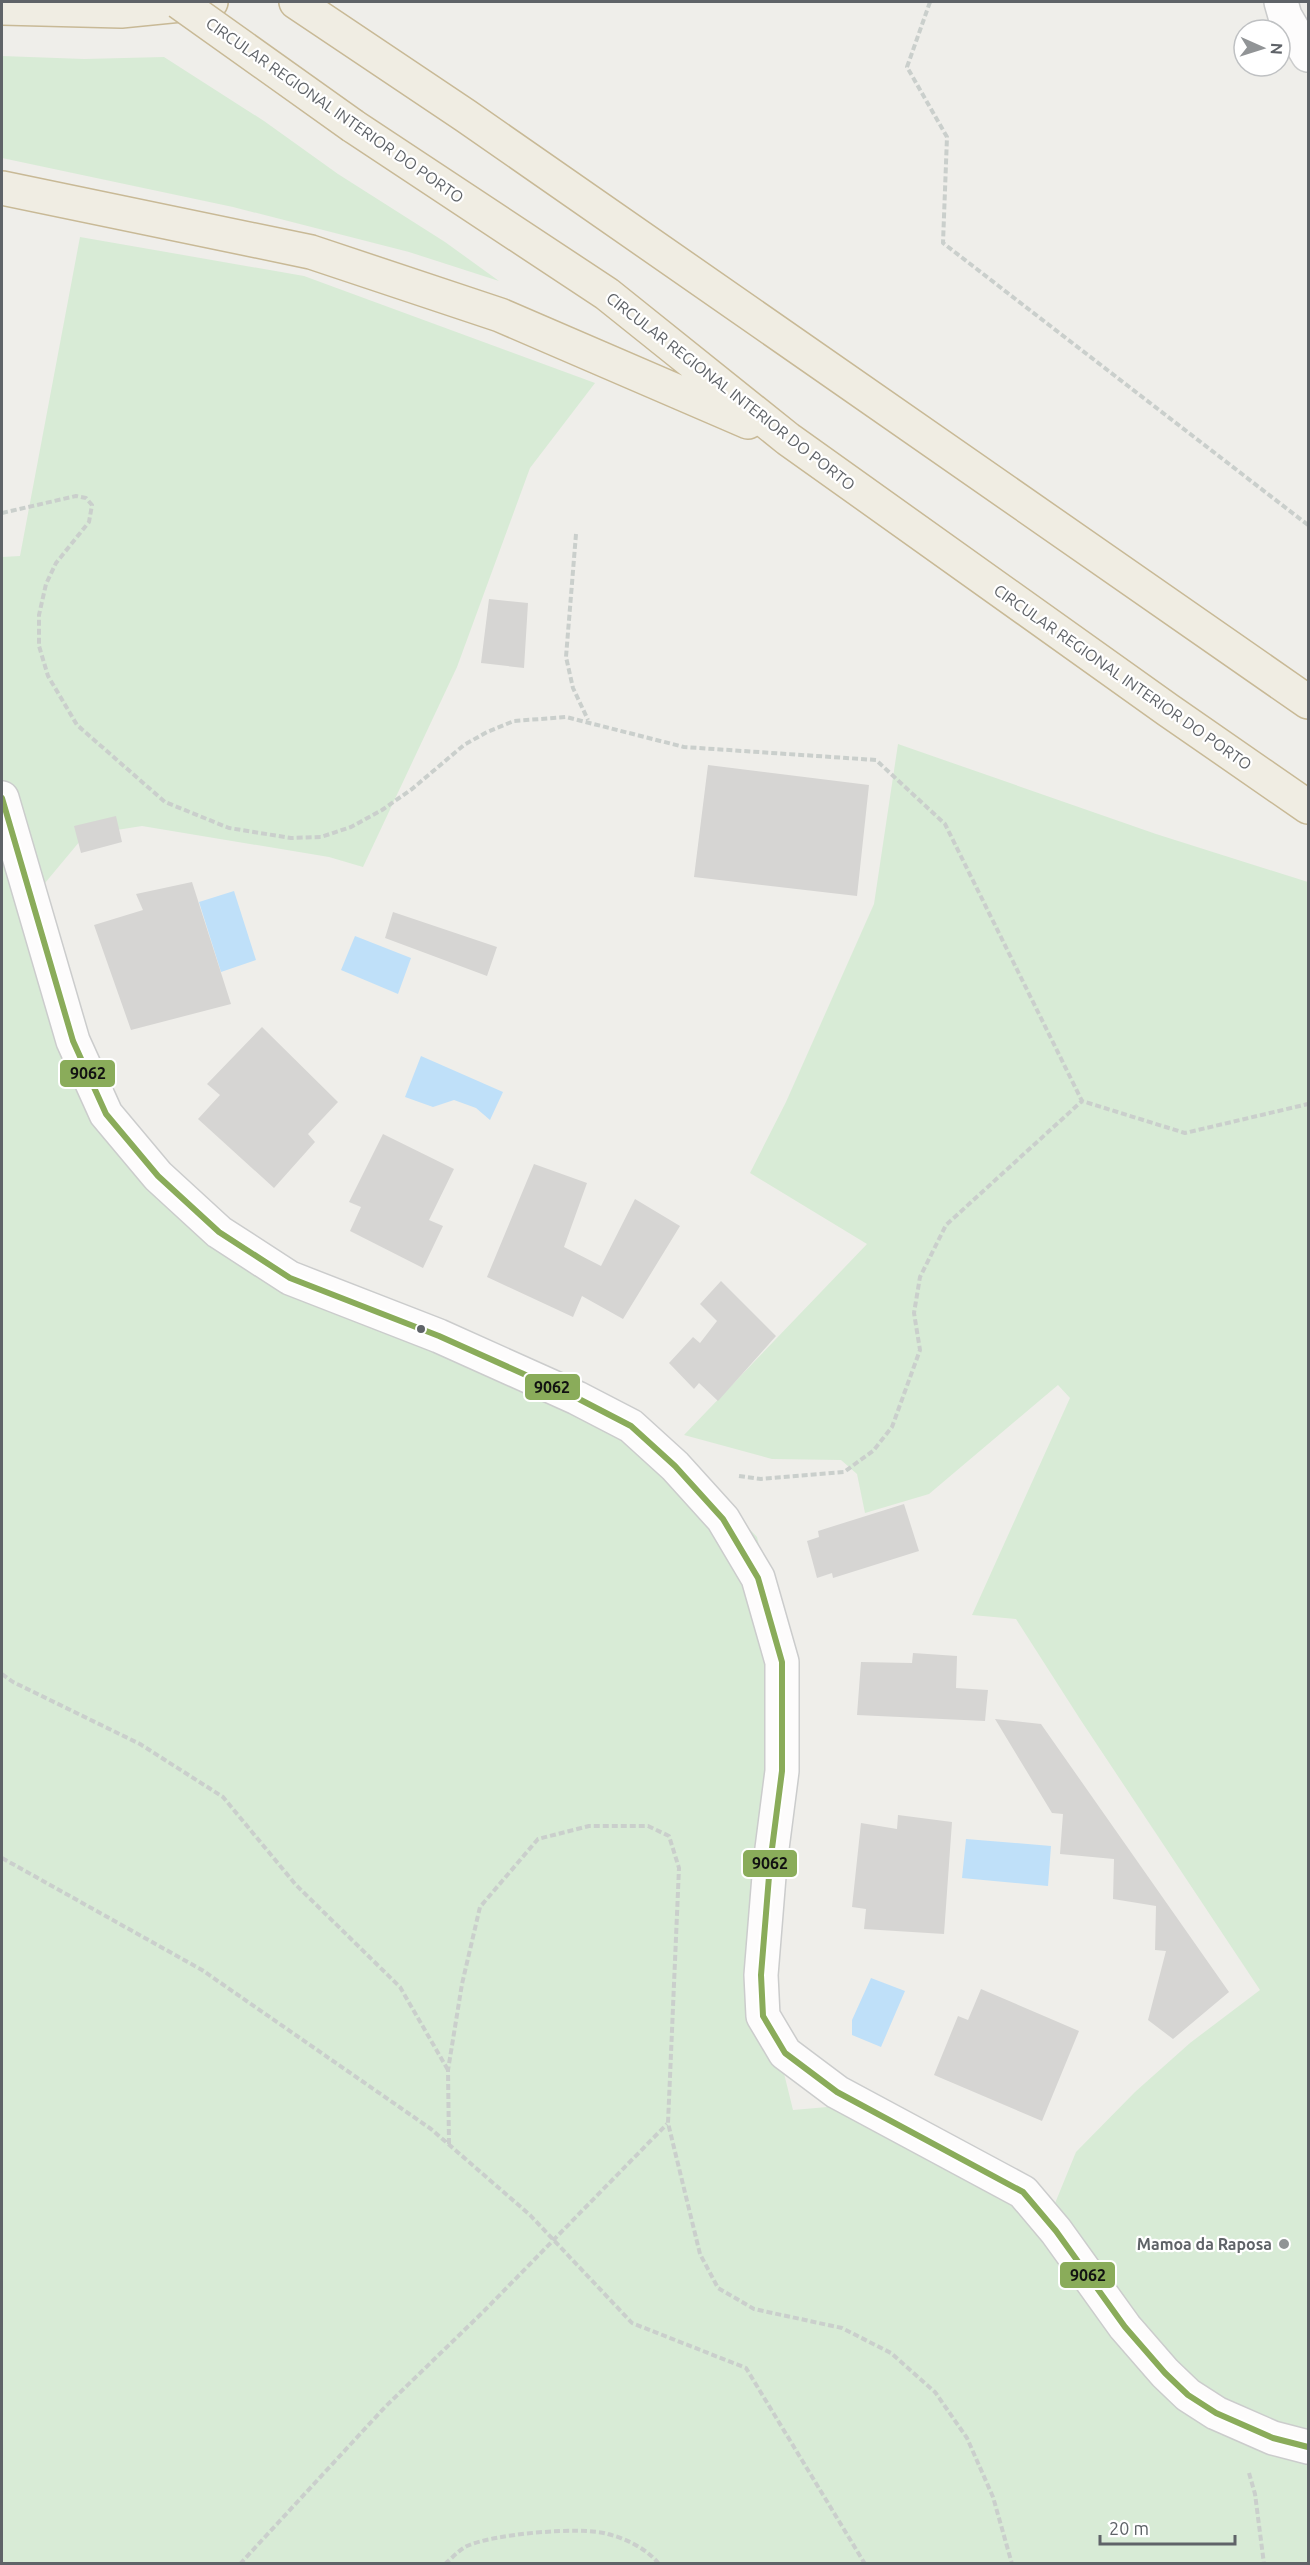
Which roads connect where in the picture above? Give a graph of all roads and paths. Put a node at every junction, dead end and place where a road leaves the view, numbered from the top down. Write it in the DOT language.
graph roads {
  1 [pos="179,2"];
  2 [pos="211,2"];
  3 [pos="296,2"];
  4 [pos="930,2"];
  5 [pos="1281,2"];
  6 [pos="2,8"];
  7 [pos="1308,55"];
  8 [pos="2,189"];
  9 [pos="788,439"];
  10 [pos="2,513"];
  11 [pos="1308,525"];
  12 [pos="576,534"];
  13 [pos="1308,702"];
  14 [pos="588,721"];
  15 [pos="2,798"];
  16 [pos="1308,807"];
  17 [pos="1082,1101"];
  18 [pos="1308,1104"];
  19 [pos="675,1466"];
  20 [pos="2,1674"];
  21 [pos="2,1858"];
  22 [pos="448,2070"];
  23 [pos="668,2123"];
  24 [pos="449,2144"];
  25 [pos="553,2240"];
  26 [pos="1237,2422"];
  27 [pos="1308,2447"];
  28 [pos="240,2564"];
  29 [pos="445,2564"];
  30 [pos="659,2564"];
  31 [pos="865,2564"];
  32 [pos="1012,2564"];
  33 [pos="1264,2564"];
  1 -- 9 [label="highway, CIRCULAR REGIONAL INTERIOR DO PORTO, bridge"];
  2 -- 6 [label="highway"];
  3 -- 13 [label="highway"];
  4 -- 11 [label="path"];
  5 -- 7 [label="street"];
  8 -- 9 [label="highway"];
  9 -- 16 [label="highway, CIRCULAR REGIONAL INTERIOR DO PORTO"];
  10 -- 14 [label="path"];
  12 -- 14 [label="path"];
  14 -- 17 [label="path"];
  15 -- 19 [label="street"];
  17 -- 18 [label="path"];
  17 -- 19 [label="path"];
  19 -- 26 [label="street"];
  20 -- 22 [label="path"];
  21 -- 24 [label="path"];
  22 -- 23 [label="path"];
  22 -- 24 [label="path"];
  23 -- 25 [label="path"];
  23 -- 32 [label="path"];
  24 -- 25 [label="path"];
  25 -- 28 [label="path"];
  25 -- 31 [label="path"];
  26 -- 27 [label="street"];
  26 -- 33 [label="path"];
  29 -- 30 [label="path"];
}
